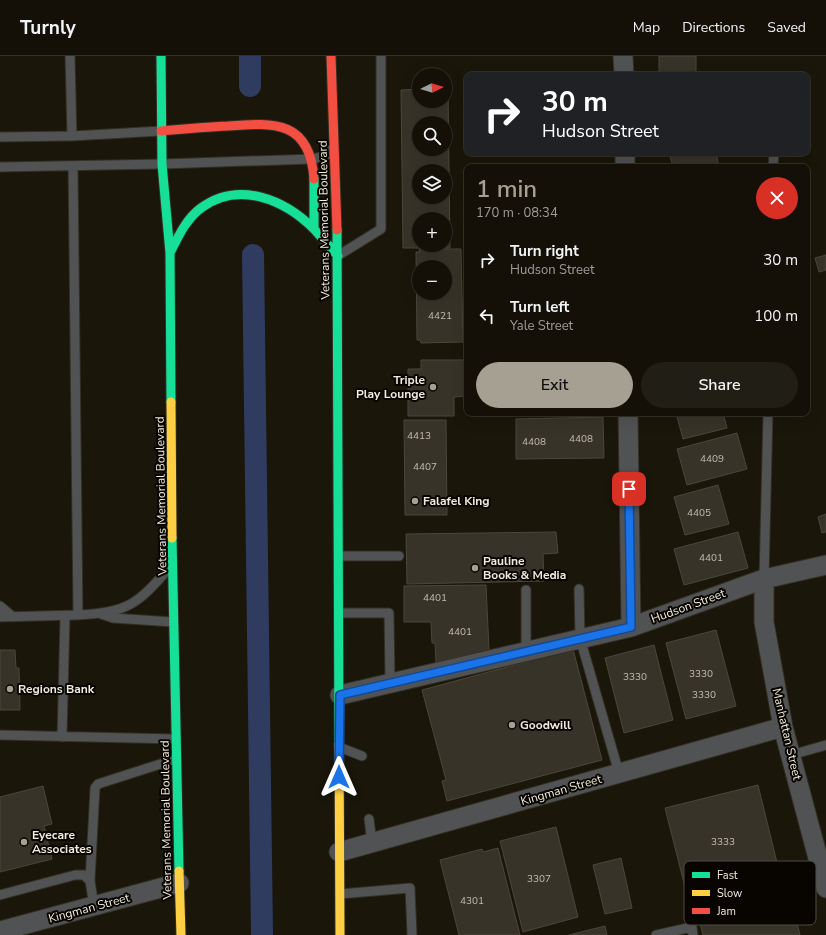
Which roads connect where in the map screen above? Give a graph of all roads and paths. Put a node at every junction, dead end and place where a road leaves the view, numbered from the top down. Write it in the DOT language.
graph roads {
  1 [pos="70,56"];
  2 [pos="161,56"];
  3 [pos="381,56"];
  4 [pos="623,56"];
  5 [pos="336,57"];
  6 [pos="624,72"];
  7 [pos="161,131"];
  8 [pos="72,136"];
  9 [pos="0,138"];
  10 [pos="334,146"];
  11 [pos="312,159"];
  12 [pos="162,164"];
  13 [pos="73,166"];
  14 [pos="0,167"];
  15 [pos="314,229"];
  16 [pos="170,254"];
  17 [pos="338,256"];
  18 [pos="628,416"];
  19 [pos="768,416"];
  20 [pos="339,556"];
  21 [pos="399,556"];
  22 [pos="174,562"];
  23 [pos="826,565"];
  24 [pos="764,579"];
  25 [pos="579,589"];
  26 [pos="526,590"];
  27 [pos="0,606"];
  28 [pos="339,613"];
  29 [pos="102,614"];
  30 [pos="78,615"];
  31 [pos="65,616"];
  32 [pos="0,617"];
  33 [pos="13,617"];
  34 [pos="173,622"];
  35 [pos="631,627"];
  36 [pos="580,638"];
  37 [pos="526,651"];
  38 [pos="390,682"];
  39 [pos="340,695"];
  40 [pos="783,727"];
  41 [pos="0,735"];
  42 [pos="62,737"];
  43 [pos="176,739"];
  44 [pos="826,745"];
  45 [pos="339,746"];
  46 [pos="791,755"];
  47 [pos="362,756"];
  48 [pos="176,759"];
  49 [pos="619,773"];
  50 [pos="369,819"];
  51 [pos="372,843"];
  52 [pos="339,852"];
  53 [pos="90,881"];
  54 [pos="179,883"];
  55 [pos="826,888"];
  56 [pos="340,894"];
  57 [pos="0,896"];
  58 [pos="94,906"];
  59 [pos="10,931"];
  60 [pos="181,935"];
  61 [pos="340,935"];
  62 [pos="412,935"];
  63 [pos="656,935"];
  64 [pos="693,935"];
  1 -- 8 [label="lane"];
  2 -- 7 [label="main road, Veterans Memorial Boulevard"];
  3 -- 17 [label="lane"];
  4 -- 6 [label="street"];
  5 -- 10 [label="main road, Veterans Memorial Boulevard"];
  7 -- 8 [label="lane"];
  7 -- 11 [label="main road"];
  7 -- 12 [label="main road, Veterans Memorial Boulevard"];
  8 -- 9 [label="lane"];
  10 -- 11 [label="lane"];
  10 -- 17 [label="main road, Veterans Memorial Boulevard"];
  11 -- 12 [label="lane"];
  11 -- 15 [label="main road"];
  12 -- 13 [label="lane"];
  12 -- 16 [label="main road, Veterans Memorial Boulevard"];
  13 -- 14 [label="lane"];
  13 -- 30 [label="lane"];
  15 -- 16 [label="main road"];
  15 -- 17 [label="main road"];
  16 -- 22 [label="main road, Veterans Memorial Boulevard"];
  17 -- 20 [label="main road, Veterans Memorial Boulevard"];
  18 -- 35 [label="street"];
  19 -- 24 [label="lane"];
  20 -- 21 [label="lane"];
  20 -- 28 [label="main road, Veterans Memorial Boulevard"];
  22 -- 29 [label="lane"];
  22 -- 34 [label="main road, Veterans Memorial Boulevard"];
  23 -- 24 [label="street, Hudson Street"];
  24 -- 35 [label="street, Hudson Street"];
  24 -- 40 [label="street, Manhattan Street"];
  25 -- 36 [label="lane"];
  26 -- 37 [label="lane"];
  27 -- 33 [label="lane"];
  28 -- 38 [label="lane"];
  28 -- 39 [label="main road, Veterans Memorial Boulevard"];
  29 -- 30 [label="lane"];
  29 -- 34 [label="lane"];
  30 -- 31 [label="lane"];
  31 -- 33 [label="lane"];
  31 -- 42 [label="lane"];
  32 -- 33 [label="lane"];
  34 -- 43 [label="main road, Veterans Memorial Boulevard"];
  35 -- 36 [label="street, Hudson Street"];
  36 -- 37 [label="street, Hudson Street"];
  36 -- 49 [label="lane"];
  37 -- 38 [label="street, Hudson Street"];
  38 -- 39 [label="street, Hudson Street"];
  39 -- 45 [label="main road, Veterans Memorial Boulevard"];
  40 -- 46 [label="street, Manhattan Street"];
  40 -- 49 [label="street, Kingman Street"];
  41 -- 42 [label="lane"];
  42 -- 43 [label="lane"];
  43 -- 48 [label="main road, Veterans Memorial Boulevard"];
  44 -- 46 [label="lane"];
  45 -- 47 [label="lane"];
  45 -- 52 [label="main road, Veterans Memorial Boulevard"];
  46 -- 55 [label="street, Manhattan Street"];
  48 -- 53 [label="lane"];
  48 -- 54 [label="main road, Veterans Memorial Boulevard"];
  49 -- 51 [label="street, Kingman Street"];
  50 -- 51 [label="lane"];
  51 -- 52 [label="street, Kingman Street"];
  52 -- 56 [label="main road, Veterans Memorial Boulevard"];
  53 -- 57 [label="lane"];
  53 -- 58 [label="lane"];
  54 -- 58 [label="street, Kingman Street"];
  54 -- 60 [label="main road, Veterans Memorial Boulevard"];
  56 -- 61 [label="main road, Veterans Memorial Boulevard"];
  56 -- 62 [label="lane"];
  58 -- 59 [label="street, Kingman Street"];
  63 -- 64 [label="lane"];
}
